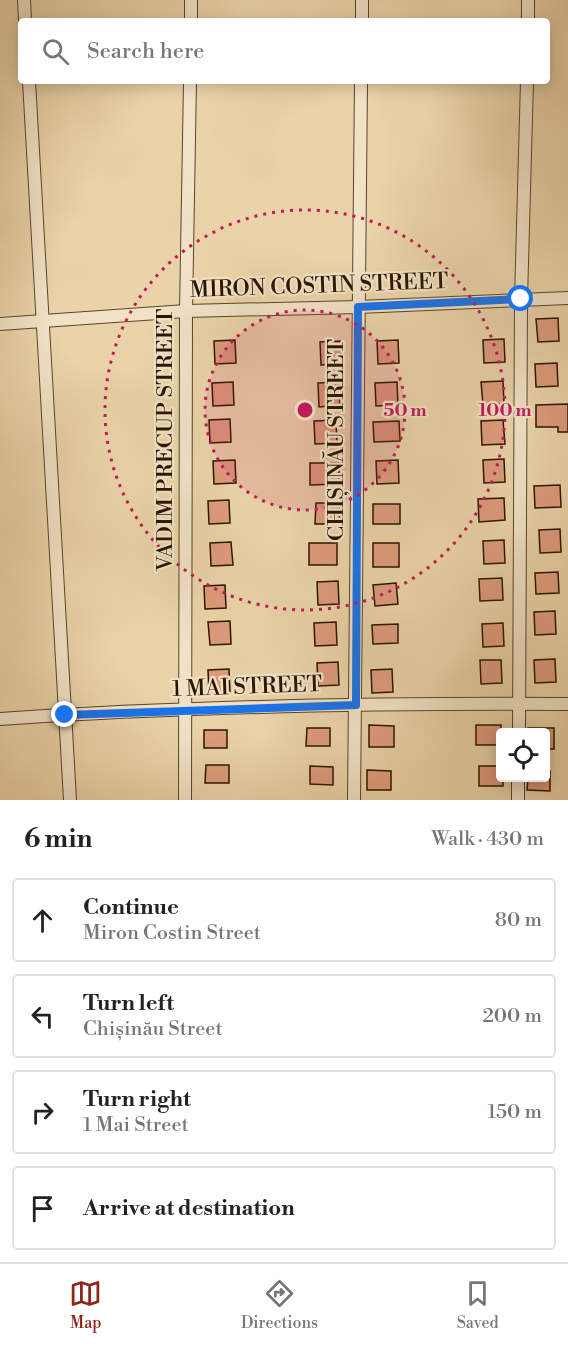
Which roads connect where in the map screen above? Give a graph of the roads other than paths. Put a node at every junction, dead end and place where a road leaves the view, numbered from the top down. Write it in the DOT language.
graph roads {
  1 [pos="24,0"];
  2 [pos="191,0"];
  3 [pos="362,0"];
  4 [pos="528,0"];
  5 [pos="25,18"];
  6 [pos="191,18"];
  7 [pos="362,18"];
  8 [pos="528,18"];
  9 [pos="29,84"];
  10 [pos="190,84"];
  11 [pos="361,84"];
  12 [pos="527,84"];
  13 [pos="568,298"];
  14 [pos="521,299"];
  15 [pos="358,307"];
  16 [pos="186,311"];
  17 [pos="43,322"];
  18 [pos="0,324"];
  19 [pos="519,704"];
  20 [pos="568,704"];
  21 [pos="356,705"];
  22 [pos="185,709"];
  23 [pos="65,715"];
  24 [pos="0,719"];
  25 [pos="519,728"];
  26 [pos="518,782"];
  27 [pos="70,800"];
  28 [pos="185,800"];
  29 [pos="354,800"];
  30 [pos="518,800"];
  1 -- 5 [label="street"];
  2 -- 6 [label="street"];
  3 -- 7 [label="street"];
  4 -- 8 [label="street"];
  9 -- 17 [label="street"];
  10 -- 16 [label="street, VADIM PRECUP STREET"];
  11 -- 15 [label="street, CHIȘINĂU STREET"];
  12 -- 14 [label="street"];
  13 -- 14 [label="street, MIRON COSTIN STREET"];
  14 -- 15 [label="street, MIRON COSTIN STREET"];
  14 -- 19 [label="street"];
  15 -- 16 [label="street, MIRON COSTIN STREET"];
  15 -- 21 [label="street, CHIȘINĂU STREET"];
  16 -- 17 [label="street, MIRON COSTIN STREET"];
  16 -- 22 [label="street, VADIM PRECUP STREET"];
  17 -- 18 [label="street, MIRON COSTIN STREET"];
  17 -- 23 [label="street"];
  19 -- 20 [label="street, 1 MAI STREET"];
  19 -- 21 [label="street, 1 MAI STREET"];
  19 -- 25 [label="street"];
  21 -- 22 [label="street, 1 MAI STREET"];
  21 -- 29 [label="street, CHIȘINĂU STREET"];
  22 -- 23 [label="street, 1 MAI STREET"];
  22 -- 28 [label="street, VADIM PRECUP STREET"];
  23 -- 24 [label="street, 1 MAI STREET"];
  23 -- 27 [label="street"];
  26 -- 30 [label="street"];
}
